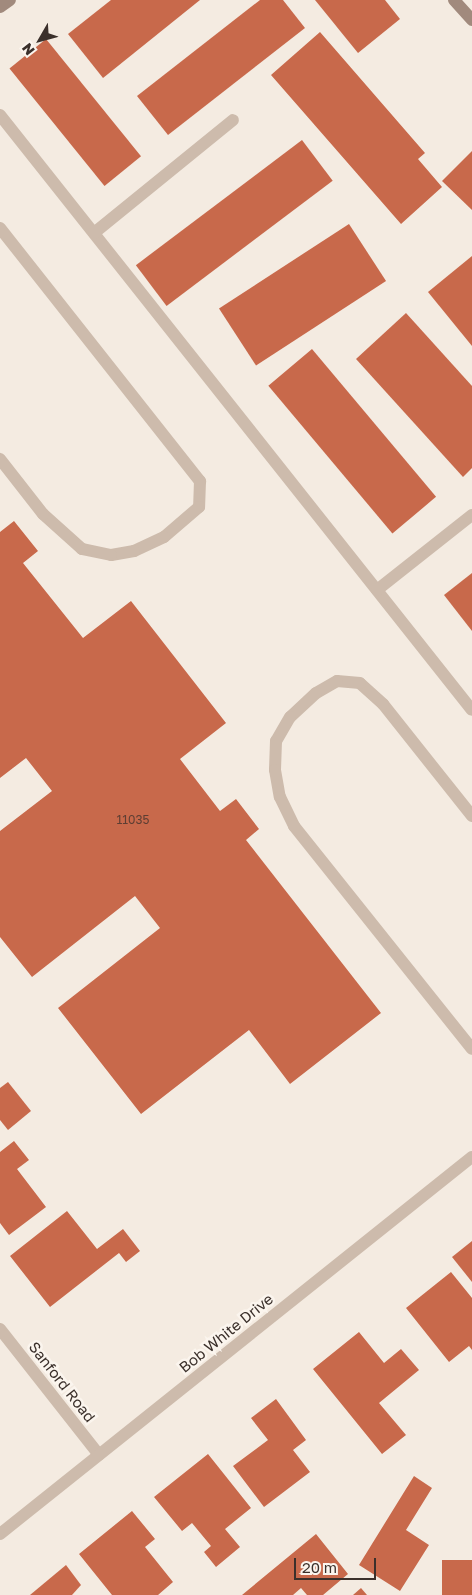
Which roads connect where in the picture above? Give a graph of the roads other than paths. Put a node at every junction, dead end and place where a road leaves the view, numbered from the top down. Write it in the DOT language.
graph roads {
  1 [pos="10,0"];
  2 [pos="454,0"];
  3 [pos="0,7"];
  4 [pos="472,20"];
  5 [pos="0,115"];
  6 [pos="233,120"];
  7 [pos="0,228"];
  8 [pos="94,234"];
  9 [pos="0,459"];
  10 [pos="472,515"];
  11 [pos="377,590"];
  12 [pos="472,710"];
  13 [pos="472,816"];
  14 [pos="472,1048"];
  15 [pos="472,1158"];
  16 [pos="0,1329"];
  17 [pos="99,1455"];
  18 [pos="0,1534"];
  1 -- 3 [label="main road"];
  2 -- 4 [label="main road"];
  5 -- 8 [label="street"];
  6 -- 8 [label="street"];
  7 -- 9 [label="street"];
  8 -- 11 [label="street"];
  10 -- 11 [label="street"];
  11 -- 12 [label="street"];
  13 -- 14 [label="street"];
  15 -- 17 [label="street, Bob White Drive"];
  16 -- 17 [label="street, Sanford Road"];
  17 -- 18 [label="street, Bob White Drive"];
}
